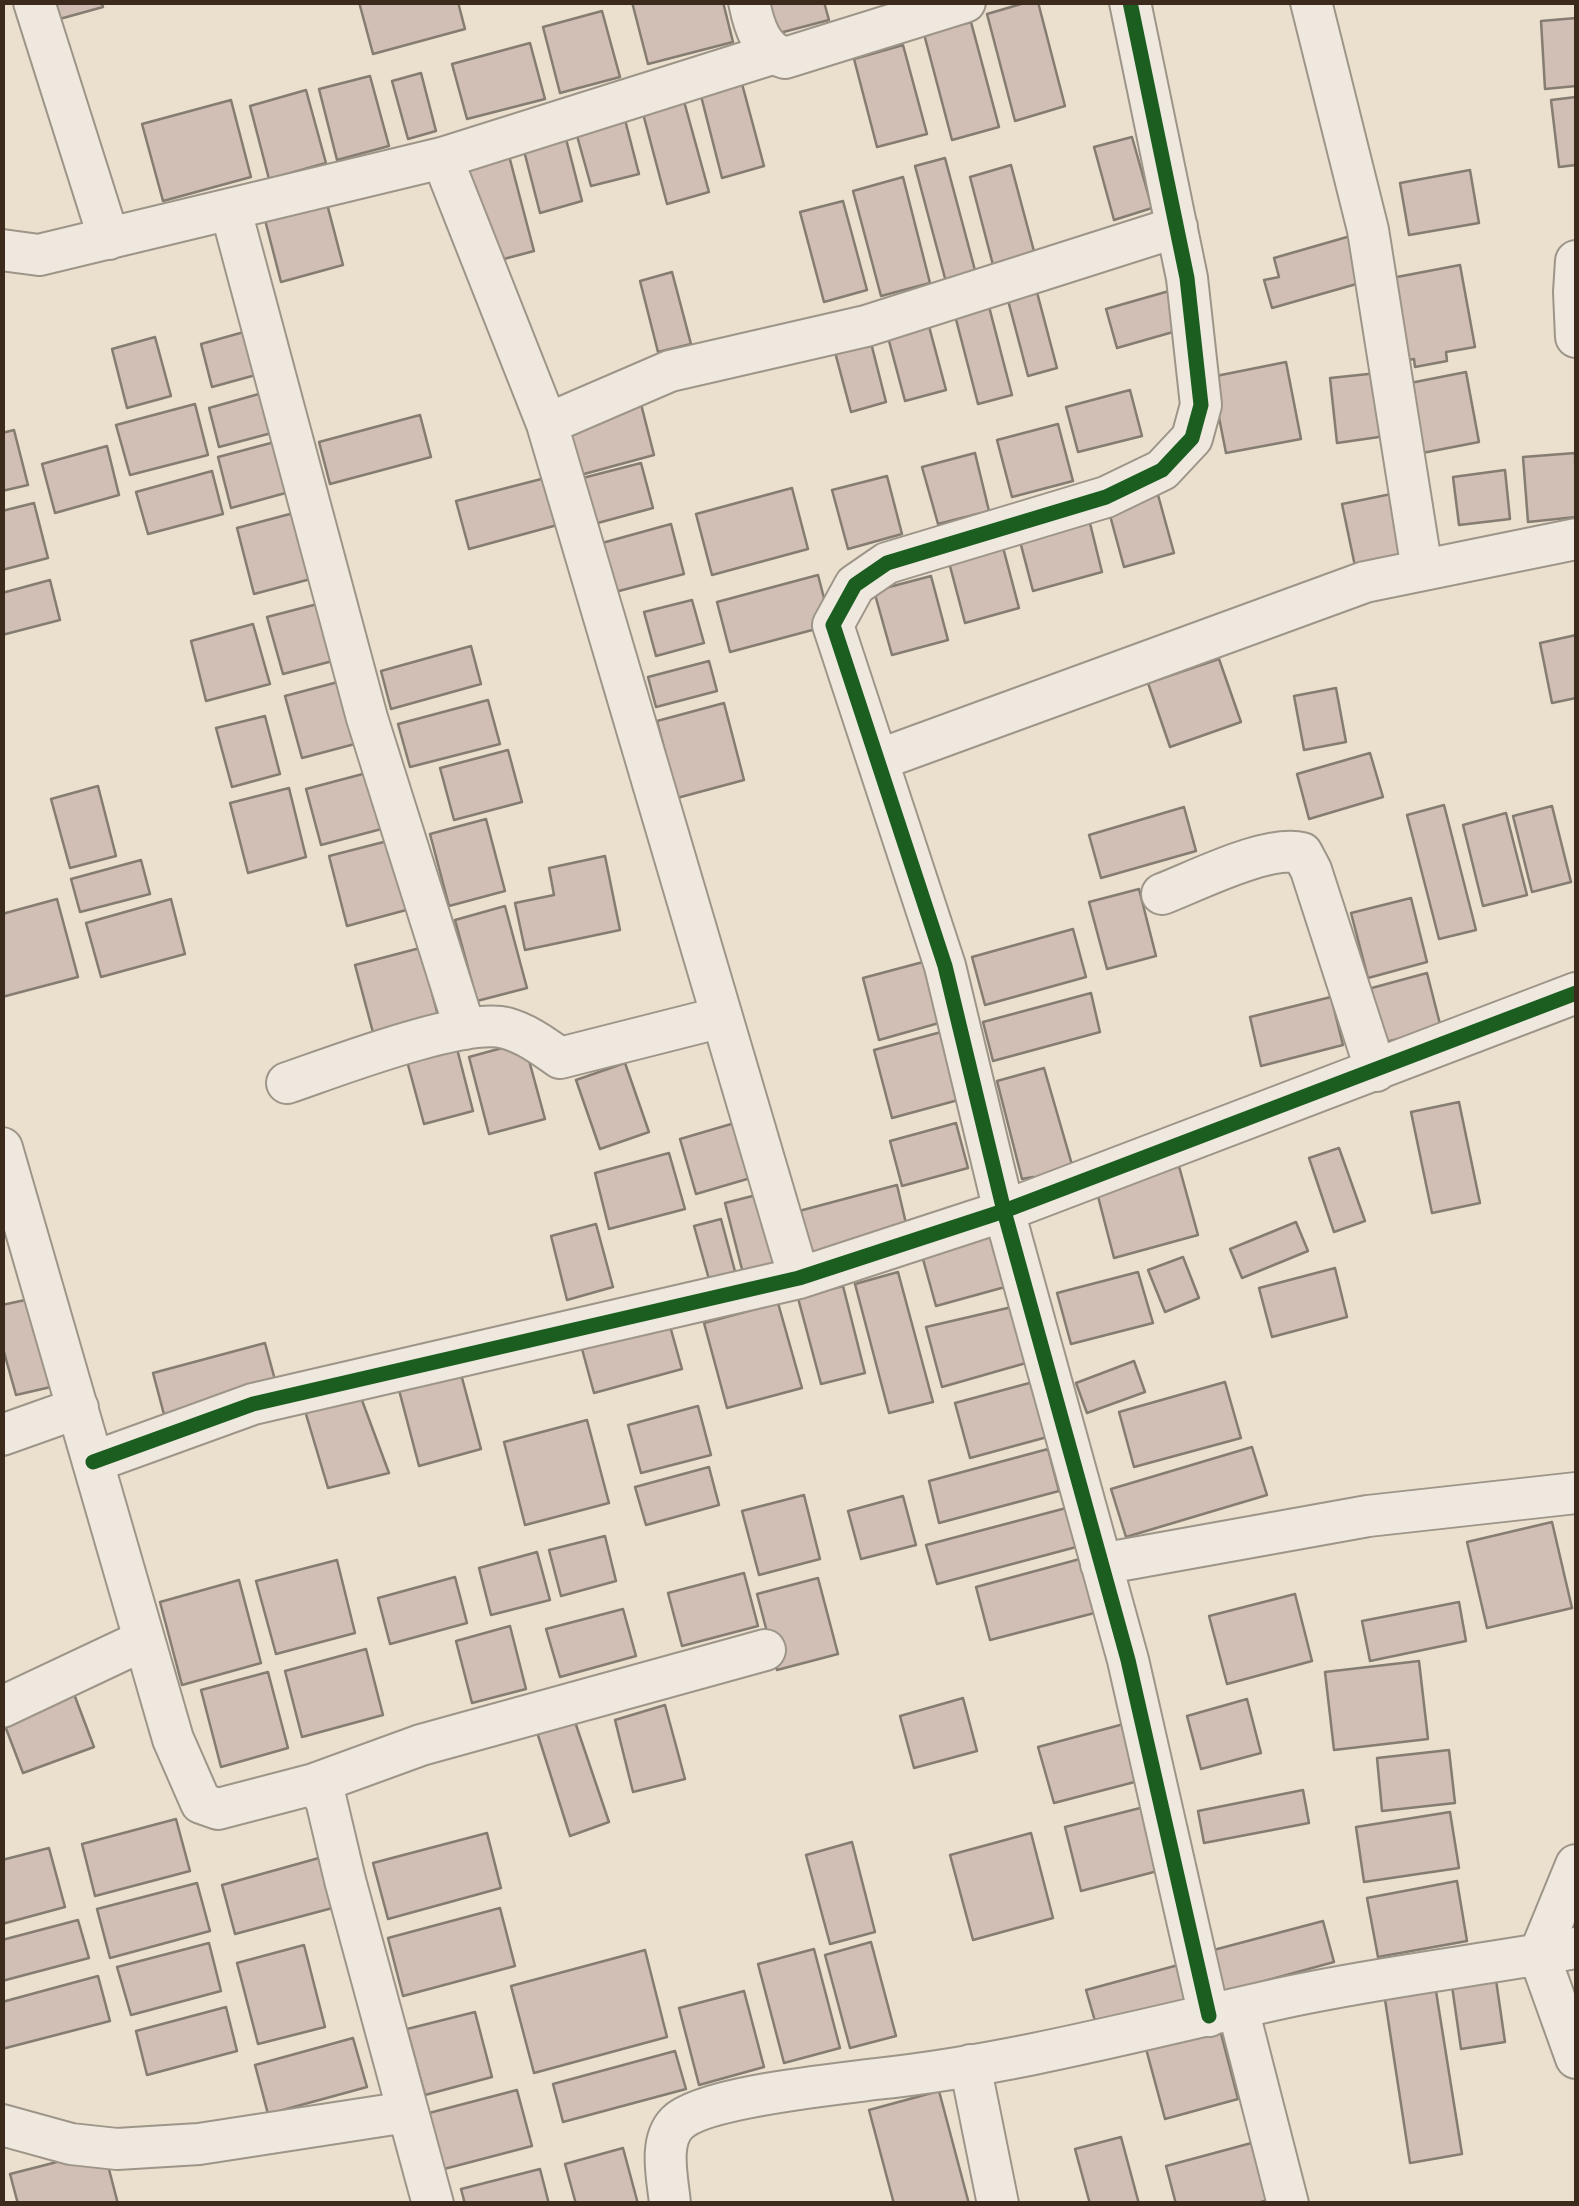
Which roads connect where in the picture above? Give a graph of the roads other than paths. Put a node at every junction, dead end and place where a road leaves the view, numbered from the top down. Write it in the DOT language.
graph roads {
  1 [pos="34,2"];
  2 [pos="750,2"];
  3 [pos="965,2"];
  4 [pos="1130,2"];
  5 [pos="1312,2"];
  6 [pos="772,54"];
  7 [pos="442,158"];
  8 [pos="231,210"];
  9 [pos="1177,227"];
  10 [pos="109,239"];
  11 [pos="2,250"];
  12 [pos="1576,261"];
  13 [pos="1576,337"];
  14 [pos="547,424"];
  15 [pos="1576,540"];
  16 [pos="1422,570"];
  17 [pos="878,760"];
  18 [pos="1162,894"];
  19 [pos="1576,993"];
  20 [pos="722,1018"];
  21 [pos="465,1029"];
  22 [pos="1376,1071"];
  23 [pos="287,1082"];
  24 [pos="2,1148"];
  25 [pos="1004,1211"];
  26 [pos="798,1278"];
  27 [pos="78,1408"];
  28 [pos="2,1435"];
  29 [pos="93,1462"];
  30 [pos="1576,1493"];
  31 [pos="1101,1564"];
  32 [pos="144,1640"];
  33 [pos="765,1650"];
  34 [pos="2,1706"];
  35 [pos="314,1784"];
  36 [pos="1576,1865"];
  37 [pos="1558,1952"];
  38 [pos="1223,2012"];
  39 [pos="1576,2058"];
  40 [pos="970,2065"];
  41 [pos="407,2112"];
  42 [pos="5,2117"];
  43 [pos="432,2204"];
  44 [pos="670,2204"];
  45 [pos="998,2204"];
  46 [pos="1288,2204"];
  1 -- 10 [label="street"];
  2 -- 6 [label="street"];
  3 -- 6 [label="street"];
  4 -- 9 [label="street"];
  5 -- 16 [label="street"];
  6 -- 7 [label="street"];
  7 -- 8 [label="street"];
  7 -- 14 [label="street"];
  8 -- 10 [label="street"];
  8 -- 21 [label="street"];
  9 -- 14 [label="street"];
  9 -- 17 [label="street"];
  10 -- 11 [label="street"];
  12 -- 13 [label="street"];
  14 -- 20 [label="street"];
  15 -- 16 [label="street"];
  16 -- 17 [label="street"];
  17 -- 25 [label="street"];
  18 -- 22 [label="street"];
  19 -- 22 [label="street"];
  20 -- 21 [label="street"];
  20 -- 26 [label="street"];
  21 -- 23 [label="street"];
  22 -- 25 [label="street"];
  24 -- 27 [label="street"];
  25 -- 26 [label="street"];
  25 -- 31 [label="street"];
  26 -- 29 [label="street"];
  27 -- 28 [label="street"];
  27 -- 29 [label="street"];
  29 -- 32 [label="street"];
  30 -- 31 [label="street"];
  31 -- 38 [label="street"];
  32 -- 34 [label="street"];
  32 -- 35 [label="street"];
  33 -- 35 [label="street"];
  35 -- 41 [label="street"];
  36 -- 37 [label="street"];
  37 -- 38 [label="street"];
  37 -- 39 [label="street"];
  38 -- 40 [label="street"];
  38 -- 46 [label="street"];
  40 -- 44 [label="street"];
  40 -- 45 [label="street"];
  41 -- 42 [label="street"];
  41 -- 43 [label="street"];
}
